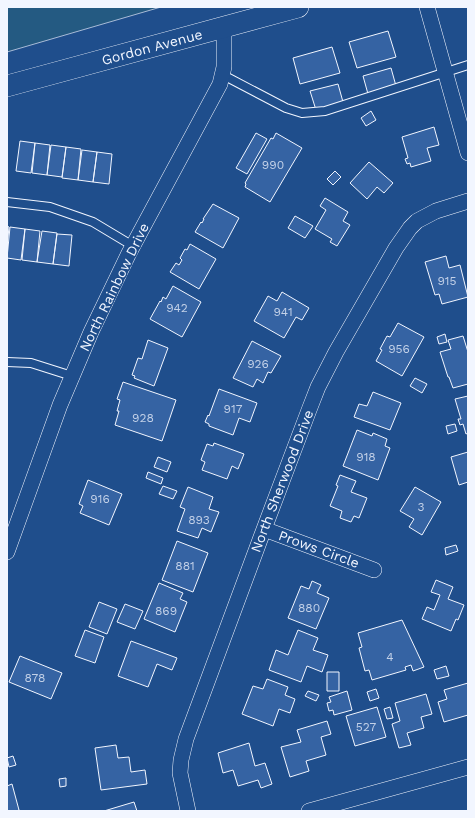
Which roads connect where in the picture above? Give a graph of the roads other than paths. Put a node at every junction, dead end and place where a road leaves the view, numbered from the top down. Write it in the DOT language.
graph roads {
  1 [pos="298,7"];
  2 [pos="427,7"];
  3 [pos="224,27"];
  4 [pos="468,65"];
  5 [pos="446,72"];
  6 [pos="223,75"];
  7 [pos="7,86"];
  8 [pos="468,153"];
  9 [pos="468,201"];
  10 [pos="7,202"];
  11 [pos="133,246"];
  12 [pos="7,362"];
  13 [pos="72,376"];
  14 [pos="264,529"];
  15 [pos="7,552"];
  16 [pos="374,570"];
  17 [pos="468,768"];
  18 [pos="188,811"];
  19 [pos="309,811"];
  1 -- 3 [label="main road, Gordon Avenue"];
  2 -- 5 [label="street"];
  3 -- 6 [label="street, North Rainbow Drive"];
  3 -- 7 [label="main road, Gordon Avenue"];
  4 -- 5 [label="lane"];
  5 -- 6 [label="lane"];
  5 -- 8 [label="street"];
  6 -- 11 [label="street, North Rainbow Drive"];
  9 -- 14 [label="street, North Sherwood Drive"];
  10 -- 11 [label="lane"];
  11 -- 13 [label="street, North Rainbow Drive"];
  12 -- 13 [label="lane"];
  13 -- 15 [label="street, North Rainbow Drive"];
  14 -- 16 [label="street, Prows Circle"];
  14 -- 18 [label="street, North Sherwood Drive"];
  17 -- 19 [label="street"];
}
